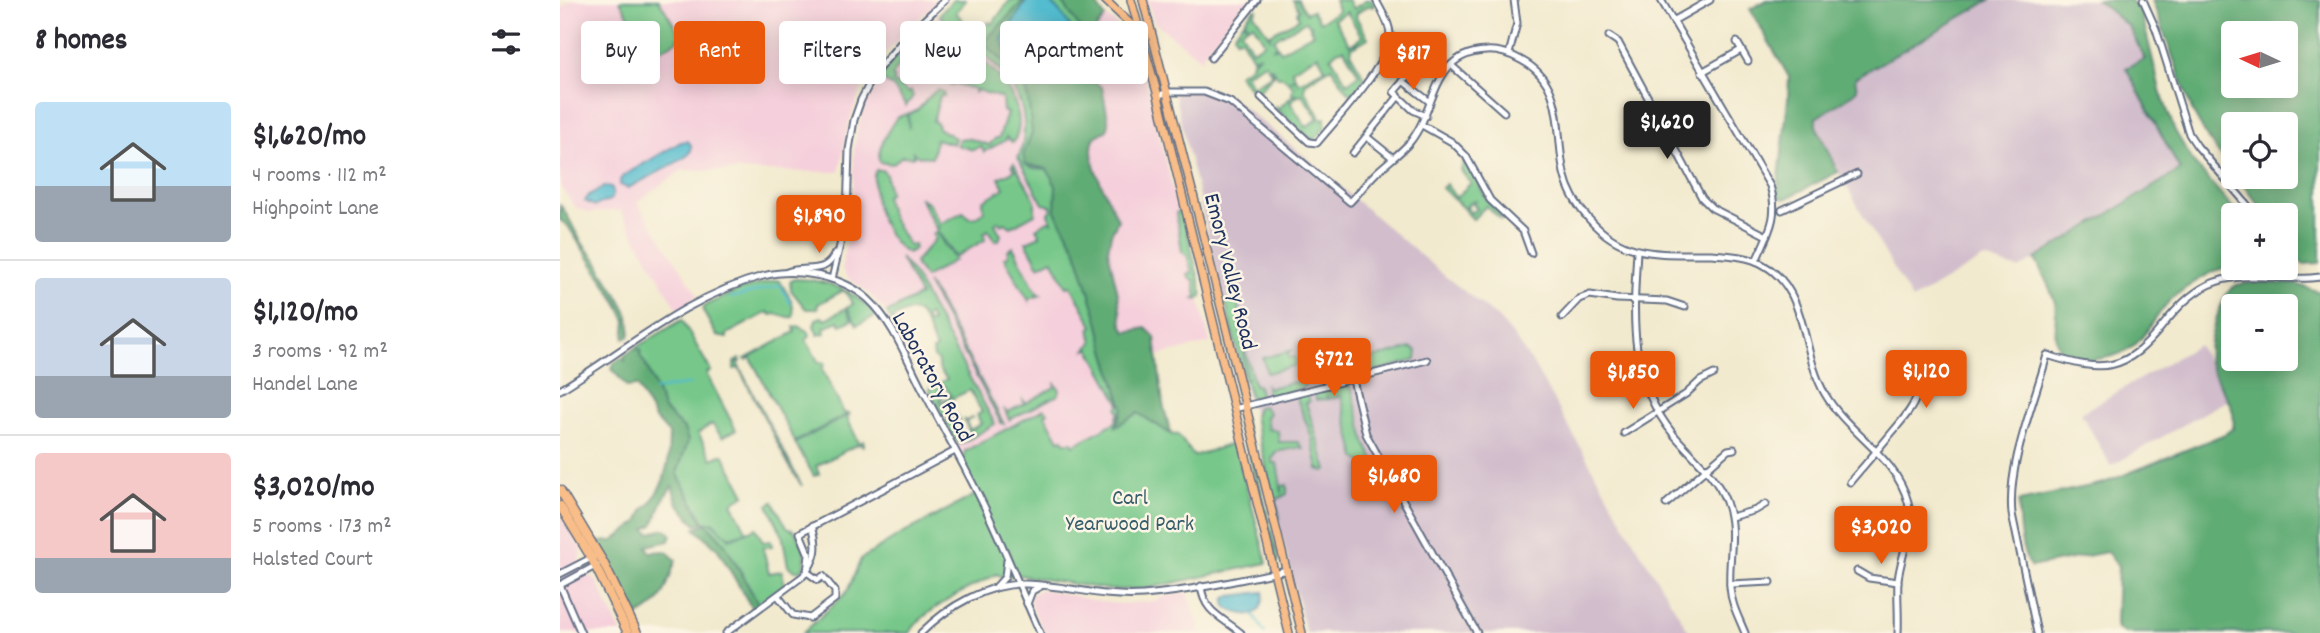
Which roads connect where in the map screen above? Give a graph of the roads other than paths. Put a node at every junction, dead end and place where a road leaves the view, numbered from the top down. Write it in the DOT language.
graph roads {
  1 [pos="945,0"];
  2 [pos="1105,0"];
  3 [pos="1130,0"];
  4 [pos="1143,0"];
  5 [pos="1257,0"];
  6 [pos="1376,0"];
  7 [pos="1514,0"];
  8 [pos="1661,0"];
  9 [pos="1710,0"];
  10 [pos="2143,0"];
  11 [pos="1127,21"];
  12 [pos="1137,21"];
  13 [pos="1674,21"];
  14 [pos="1609,36"];
  15 [pos="1737,42"];
  16 [pos="1741,50"];
  17 [pos="1509,54"];
  18 [pos="1211,58"];
  19 [pos="1148,59"];
  20 [pos="1748,61"];
  21 [pos="1451,65"];
  22 [pos="1415,67"];
  23 [pos="1702,72"];
  24 [pos="1403,81"];
  25 [pos="1167,92"];
  26 [pos="1157,96"];
  27 [pos="1261,97"];
  28 [pos="1398,97"];
  29 [pos="1430,102"];
  30 [pos="1504,112"];
  31 [pos="1426,116"];
  32 [pos="1422,125"];
  33 [pos="1367,137"];
  34 [pos="1353,153"];
  35 [pos="1393,158"];
  36 [pos="1857,174"];
  37 [pos="2246,203"];
  38 [pos="1782,210"];
  39 [pos="846,224"];
  40 [pos="1767,236"];
  41 [pos="1637,251"];
  42 [pos="1531,253"];
  43 [pos="1756,261"];
  44 [pos="784,274"];
  45 [pos="2320,277"];
  46 [pos="2298,278"];
  47 [pos="832,279"];
  48 [pos="2229,280"];
  49 [pos="1219,298"];
  50 [pos="1634,300"];
  51 [pos="1207,301"];
  52 [pos="1685,307"];
  53 [pos="1562,317"];
  54 [pos="1427,359"];
  55 [pos="1902,365"];
  56 [pos="1714,374"];
  57 [pos="1353,380"];
  58 [pos="560,390"];
  59 [pos="1246,406"];
  60 [pos="1234,409"];
  61 [pos="1657,411"];
  62 [pos="1624,433"];
  63 [pos="1734,449"];
  64 [pos="955,451"];
  65 [pos="1876,452"];
  66 [pos="1705,470"];
  67 [pos="1850,482"];
  68 [pos="560,490"];
  69 [pos="1666,504"];
  70 [pos="1766,504"];
  71 [pos="560,506"];
  72 [pos="1731,517"];
  73 [pos="812,526"];
  74 [pos="1007,557"];
  75 [pos="597,560"];
  76 [pos="1287,570"];
  77 [pos="1857,571"];
  78 [pos="807,572"];
  79 [pos="1274,572"];
  80 [pos="560,575"];
  81 [pos="1771,582"];
  82 [pos="1898,582"];
  83 [pos="1018,584"];
  84 [pos="1730,584"];
  85 [pos="560,585"];
  86 [pos="1043,586"];
  87 [pos="1201,586"];
  88 [pos="994,589"];
  89 [pos="778,596"];
  90 [pos="1027,604"];
  91 [pos="581,633"];
  92 [pos="628,633"];
  93 [pos="637,633"];
  94 [pos="726,633"];
  95 [pos="921,633"];
  96 [pos="1040,633"];
  97 [pos="1241,633"];
  98 [pos="1289,633"];
  99 [pos="1302,633"];
  100 [pos="1477,633"];
  101 [pos="1745,633"];
  102 [pos="1898,633"];
  103 [pos="2037,633"];
  1 -- 39 [label="street"];
  2 -- 11 [label="main road"];
  3 -- 12 [label="main road, Emory Valley Road"];
  4 -- 25 [label="main road, Emory Valley Road"];
  5 -- 18 [label="street"];
  6 -- 27 [label="street"];
  7 -- 17 [label="street"];
  8 -- 13 [label="street"];
  9 -- 13 [label="street"];
  10 -- 37 [label="street"];
  13 -- 23 [label="street"];
  14 -- 40 [label="street"];
  15 -- 16 [label="street"];
  16 -- 20 [label="street"];
  16 -- 23 [label="street"];
  17 -- 21 [label="street"];
  17 -- 41 [label="street"];
  19 -- 26 [label="main road, Emory Valley Road"];
  21 -- 29 [label="street"];
  21 -- 30 [label="street"];
  22 -- 24 [label="street"];
  23 -- 40 [label="street"];
  24 -- 28 [label="street"];
  24 -- 29 [label="street"];
  25 -- 26 [label="street"];
  25 -- 35 [label="street"];
  25 -- 49 [label="main road, Emory Valley Road"];
  26 -- 51 [label="main road, Emory Valley Road"];
  28 -- 31 [label="street"];
  28 -- 33 [label="street"];
  29 -- 31 [label="street"];
  31 -- 32 [label="street"];
  32 -- 35 [label="street"];
  32 -- 42 [label="street"];
  33 -- 34 [label="street"];
  33 -- 35 [label="street"];
  36 -- 38 [label="street"];
  39 -- 44 [label="street"];
  39 -- 47 [label="street"];
  40 -- 43 [label="street"];
  41 -- 43 [label="street"];
  41 -- 50 [label="street"];
  43 -- 65 [label="street"];
  44 -- 47 [label="street, Laboratory Road"];
  44 -- 58 [label="street, Laboratory Road"];
  45 -- 46 [label="street"];
  47 -- 64 [label="street, Laboratory Road"];
  48 -- 103 [label="street"];
  49 -- 51 [label="main road"];
  49 -- 59 [label="main road, Emory Valley Road"];
  50 -- 52 [label="street"];
  50 -- 53 [label="street"];
  50 -- 61 [label="street"];
  51 -- 60 [label="main road, Emory Valley Road"];
  54 -- 57 [label="street"];
  55 -- 65 [label="street"];
  56 -- 61 [label="street"];
  57 -- 59 [label="street"];
  57 -- 100 [label="street"];
  59 -- 60 [label="street"];
  59 -- 76 [label="main road, Emory Valley Road"];
  60 -- 79 [label="main road, Emory Valley Road"];
  61 -- 62 [label="street"];
  61 -- 66 [label="street"];
  63 -- 66 [label="street"];
  64 -- 73 [label="street"];
  64 -- 74 [label="street, Laboratory Road"];
  65 -- 67 [label="street"];
  65 -- 82 [label="street"];
  66 -- 69 [label="street"];
  66 -- 72 [label="street"];
  68 -- 75 [label="highway"];
  70 -- 72 [label="street"];
  71 -- 75 [label="highway"];
  72 -- 84 [label="street"];
  73 -- 78 [label="street"];
  73 -- 78 [label="street"];
  74 -- 83 [label="street, Laboratory Road"];
  74 -- 88 [label="street"];
  75 -- 80 [label="street"];
  75 -- 85 [label="street"];
  75 -- 92 [label="highway"];
  75 -- 93 [label="highway"];
  76 -- 79 [label="street"];
  76 -- 99 [label="main road, Emory Valley Road"];
  77 -- 82 [label="street"];
  78 -- 89 [label="street"];
  78 -- 89 [label="street"];
  79 -- 87 [label="street"];
  79 -- 98 [label="main road, Emory Valley Road"];
  81 -- 84 [label="street"];
  82 -- 102 [label="street"];
  83 -- 86 [label="street"];
  83 -- 88 [label="street"];
  83 -- 90 [label="street, Laboratory Road"];
  84 -- 101 [label="street"];
  85 -- 91 [label="street"];
  86 -- 87 [label="street"];
  86 -- 90 [label="street"];
  87 -- 97 [label="street"];
  88 -- 95 [label="street"];
  89 -- 94 [label="street"];
  90 -- 96 [label="street, Laboratory Road"];
}
